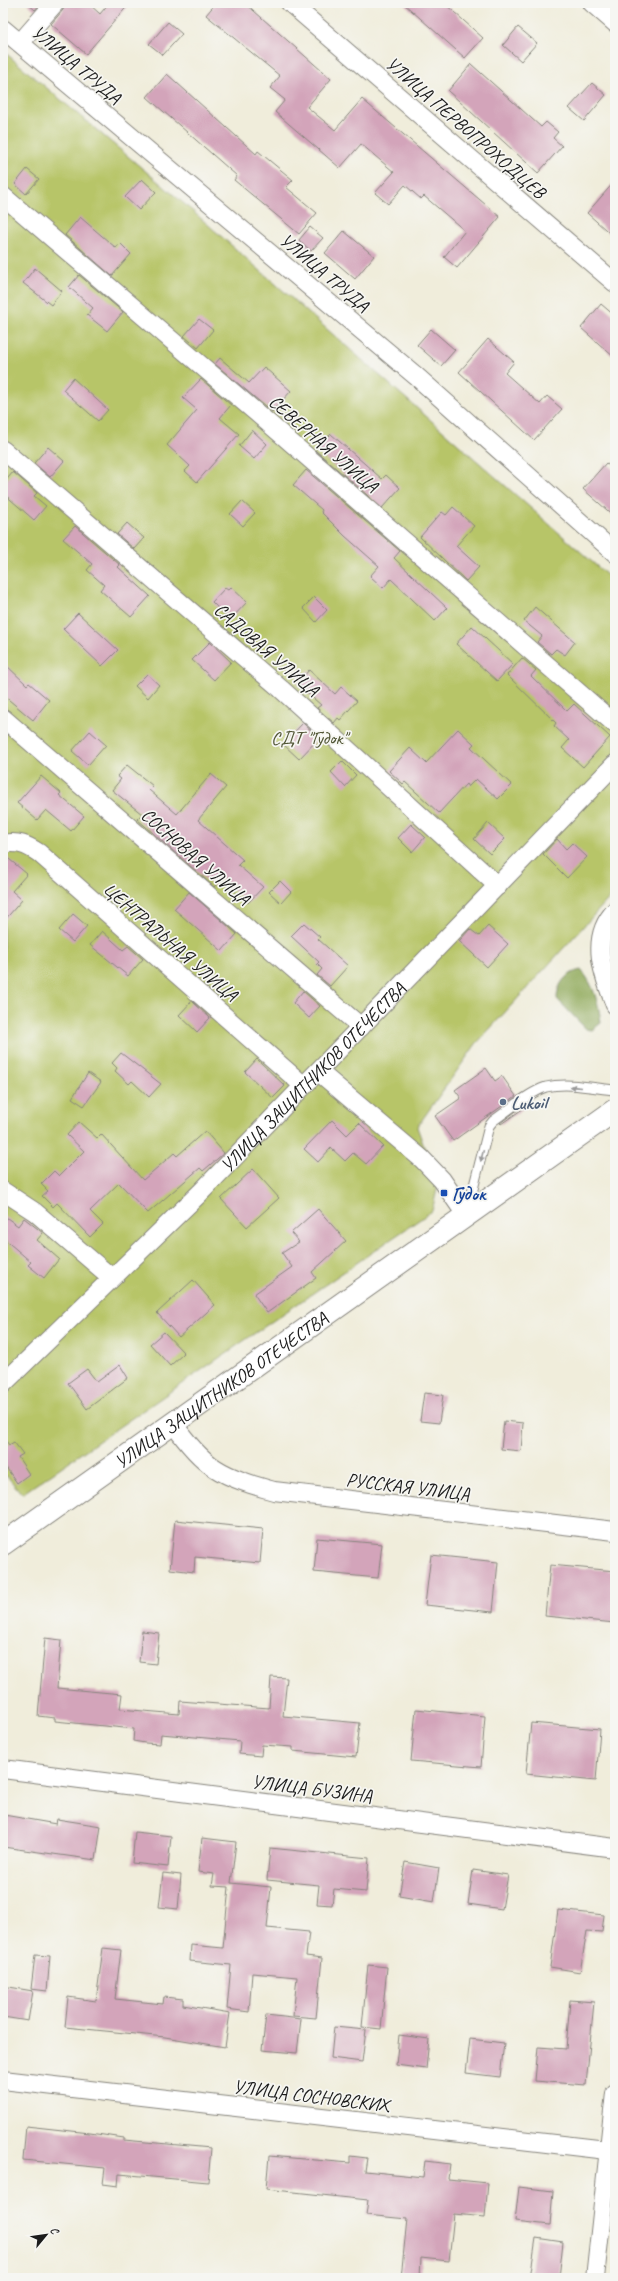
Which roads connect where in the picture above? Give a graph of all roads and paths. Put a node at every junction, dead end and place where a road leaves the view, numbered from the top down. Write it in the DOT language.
graph roads {
  1 [pos="55,3"];
  2 [pos="290,3"];
  3 [pos="592,3"];
  4 [pos="615,23"];
  5 [pos="3,29"];
  6 [pos="20,43"];
  7 [pos="3,196"];
  8 [pos="615,283"];
  9 [pos="3,450"];
  10 [pos="615,553"];
  11 [pos="3,718"];
  12 [pos="615,724"];
  13 [pos="615,764"];
  14 [pos="3,844"];
  15 [pos="498,886"];
  16 [pos="615,911"];
  17 [pos="615,1005"];
  18 [pos="361,1027"];
  19 [pos="319,1072"];
  20 [pos="304,1086"];
  21 [pos="615,1090"];
  22 [pos="615,1110"];
  23 [pos="3,1192"];
  24 [pos="466,1214"];
  25 [pos="112,1278"];
  26 [pos="3,1384"];
  27 [pos="173,1423"];
  28 [pos="615,1531"];
  29 [pos="3,1544"];
  30 [pos="3,1769"];
  31 [pos="615,1848"];
  32 [pos="3,2080"];
  33 [pos="615,2093"];
  34 [pos="611,2151"];
  35 [pos="595,2278"];
  1 -- 6 [label="street"];
  2 -- 8 [label="street, УЛИЦА ПЕРВОПРОХОДЦЕВ"];
  3 -- 4 [label="street"];
  5 -- 6 [label="street, УЛИЦА ТРУДА"];
  6 -- 10 [label="street, УЛИЦА ТРУДА"];
  7 -- 12 [label="street, СЕВЕРНАЯ УЛИЦА"];
  9 -- 15 [label="street, САДОВАЯ УЛИЦА"];
  11 -- 18 [label="street, СОСНОВАЯ УЛИЦА"];
  13 -- 15 [label="street, УЛИЦА ЗАЩИТНИКОВ ОТЕЧЕСТВА"];
  14 -- 20 [label="street, ЦЕНТРАЛЬНАЯ УЛИЦА"];
  15 -- 18 [label="street, УЛИЦА ЗАЩИТНИКОВ ОТЕЧЕСТВА"];
  16 -- 17 [label="street"];
  18 -- 19 [label="street, УЛИЦА ЗАЩИТНИКОВ ОТЕЧЕСТВА"];
  19 -- 20 [label="street, УЛИЦА ЗАЩИТНИКОВ ОТЕЧЕСТВА"];
  19 -- 24 [label="street"];
  20 -- 25 [label="street, УЛИЦА ЗАЩИТНИКОВ ОТЕЧЕСТВА"];
  21 -- 24 [label="lane, one-way"];
  22 -- 24 [label="main road, УЛИЦА ЗАЩИТНИКОВ ОТЕЧЕСТВА"];
  23 -- 25 [label="street"];
  24 -- 27 [label="main road, УЛИЦА ЗАЩИТНИКОВ ОТЕЧЕСТВА"];
  25 -- 26 [label="street, УЛИЦА ЗАЩИТНИКОВ ОТЕЧЕСТВА"];
  27 -- 28 [label="street, РУССКАЯ УЛИЦА"];
  27 -- 29 [label="main road, УЛИЦА ЗАЩИТНИКОВ ОТЕЧЕСТВА"];
  30 -- 31 [label="street, УЛИЦА БУЗИНА"];
  32 -- 34 [label="street, УЛИЦА СОСНОВСКИХ"];
  33 -- 34 [label="street"];
  34 -- 35 [label="street"];
}
